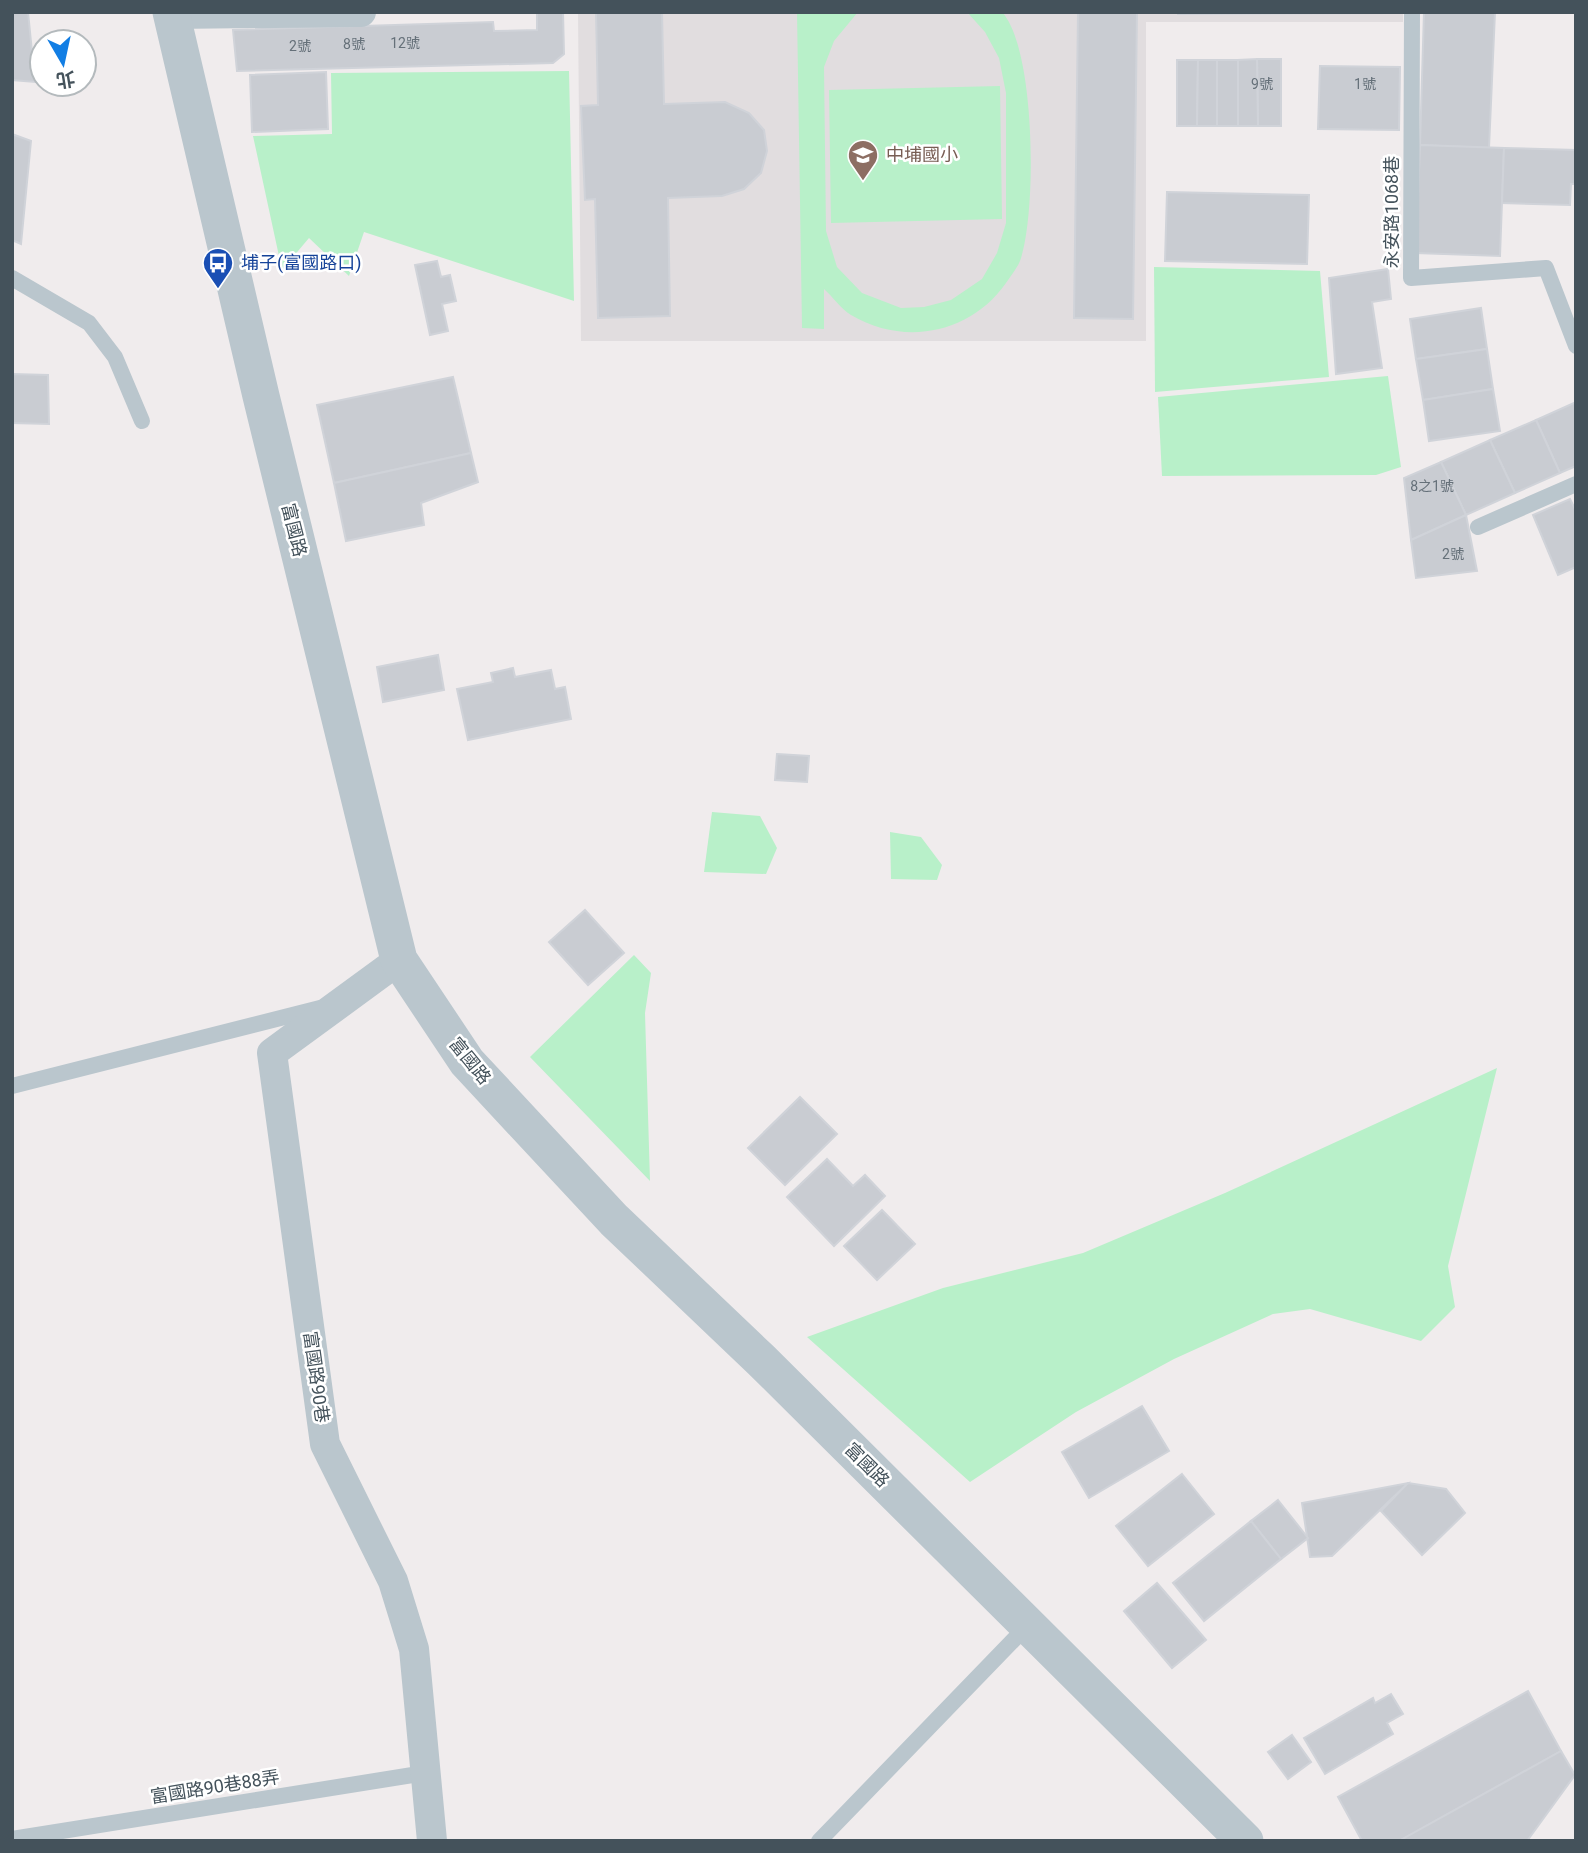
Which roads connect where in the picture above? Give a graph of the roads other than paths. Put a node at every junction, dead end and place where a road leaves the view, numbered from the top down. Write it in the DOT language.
graph roads {
  1 [pos="361,12"];
  2 [pos="1412,12"];
  3 [pos="172,13"];
  4 [pos="12,278"];
  5 [pos="1576,346"];
  6 [pos="142,421"];
  7 [pos="1576,484"];
  8 [pos="1478,527"];
  9 [pos="399,960"];
  10 [pos="340,1003"];
  11 [pos="12,1086"];
  12 [pos="1028,1625"];
  13 [pos="425,1773"];
  14 [pos="12,1839"];
  15 [pos="432,1841"];
  16 [pos="819,1841"];
  17 [pos="1245,1841"];
  1 -- 3 [label="street"];
  2 -- 5 [label="lane, 永安路1068巷"];
  3 -- 9 [label="street, 富國路"];
  4 -- 6 [label="lane"];
  7 -- 8 [label="lane"];
  9 -- 10 [label="street, 富國路90巷"];
  9 -- 12 [label="street, 富國路"];
  10 -- 11 [label="lane"];
  10 -- 13 [label="street, 富國路90巷"];
  12 -- 16 [label="lane"];
  12 -- 17 [label="street, 富國路"];
  13 -- 14 [label="lane, 富國路90巷88弄"];
  13 -- 15 [label="street, 富國路90巷"];
}
